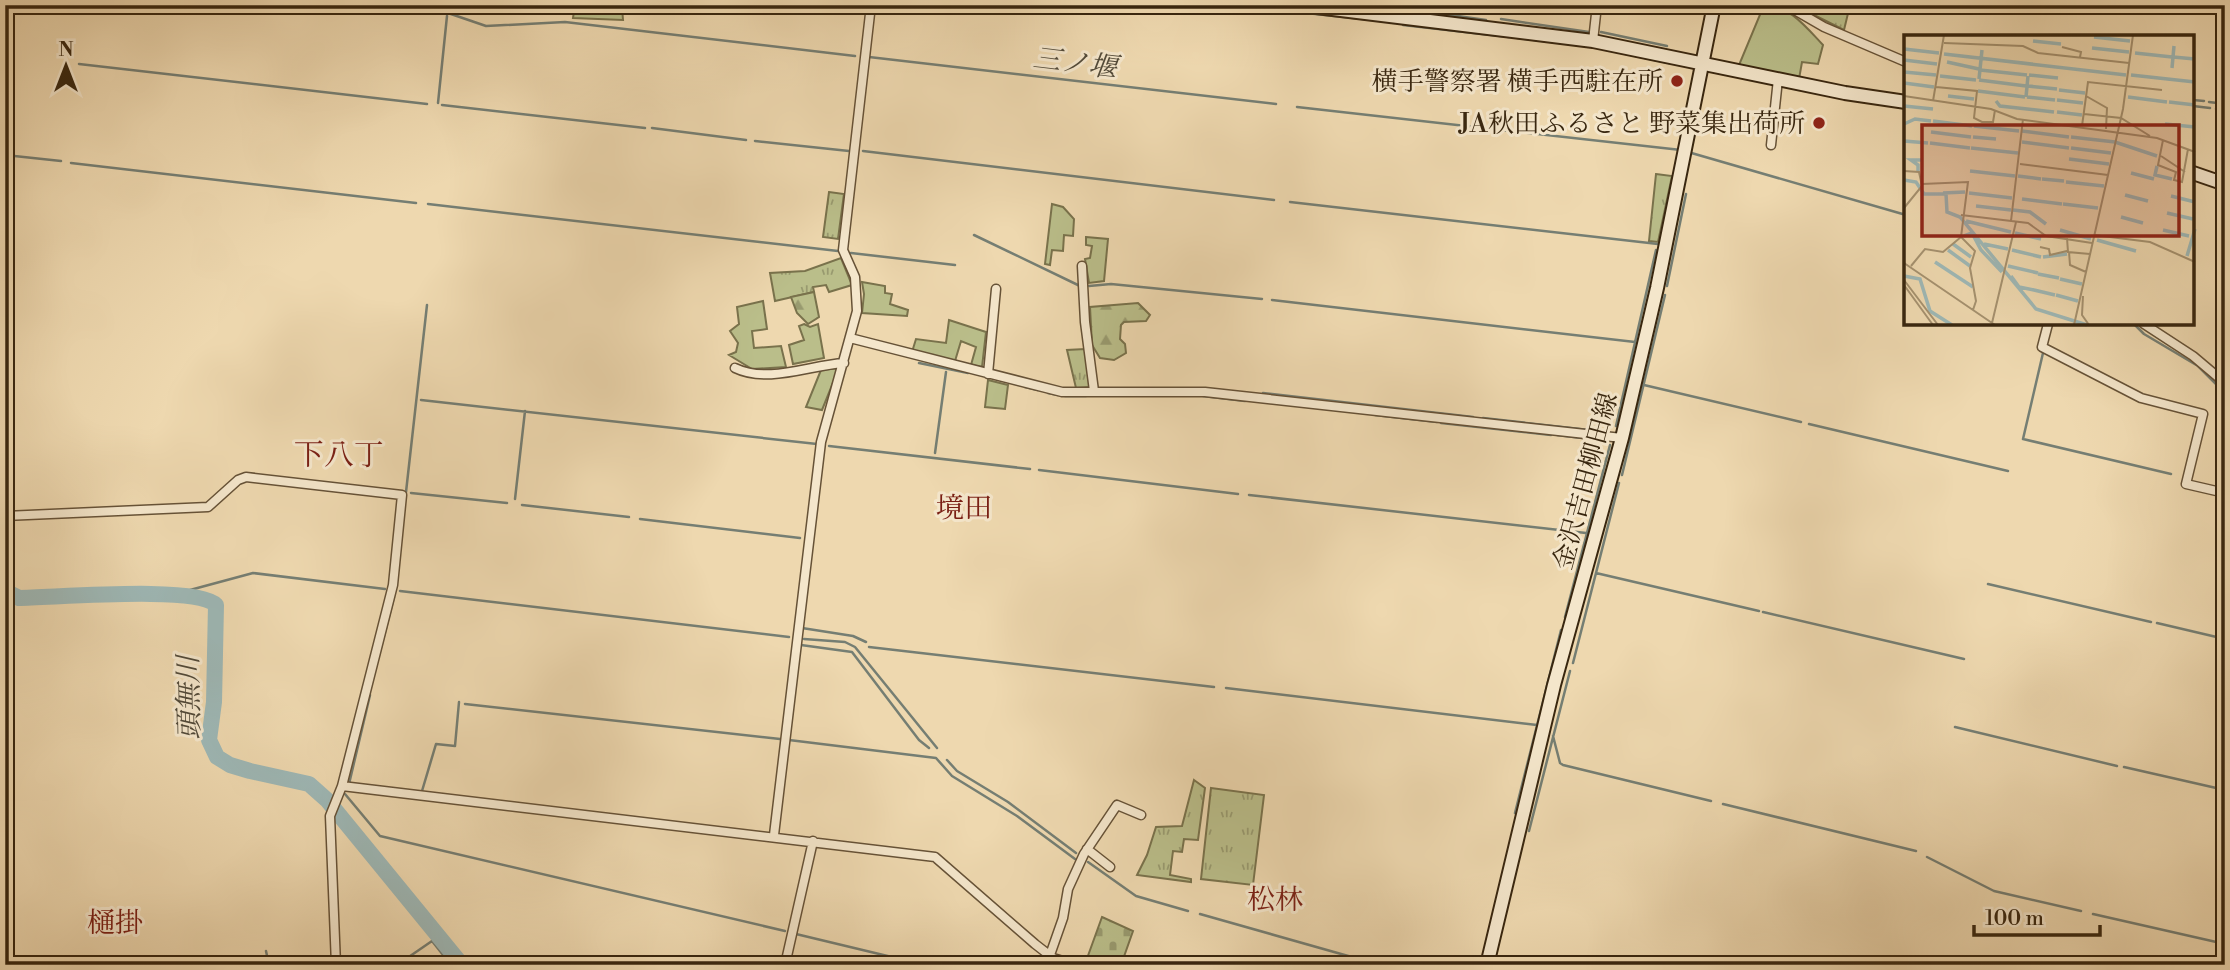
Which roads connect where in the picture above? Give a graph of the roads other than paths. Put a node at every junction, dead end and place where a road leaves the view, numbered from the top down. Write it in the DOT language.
graph roads {
  1 [pos="871,5"];
  2 [pos="1300,5"];
  3 [pos="1597,5"];
  4 [pos="1714,5"];
  5 [pos="1786,5"];
  6 [pos="1392,11"];
  7 [pos="1592,41"];
  8 [pos="1904,61"];
  9 [pos="1703,62"];
  10 [pos="1778,79"];
  11 [pos="1904,102"];
  12 [pos="1770,145"];
  13 [pos="2195,174"];
  14 [pos="2225,184"];
  15 [pos="1082,266"];
  16 [pos="996,289"];
  17 [pos="2047,326"];
  18 [pos="2147,326"];
  19 [pos="850,338"];
  20 [pos="844,363"];
  21 [pos="735,368"];
  22 [pos="988,374"];
  23 [pos="2225,383"];
  24 [pos="1094,391"];
  25 [pos="1622,438"];
  26 [pos="2225,493"];
  27 [pos="5,516"];
  28 [pos="342,786"];
  29 [pos="1141,815"];
  30 [pos="774,835"];
  31 [pos="813,841"];
  32 [pos="1087,849"];
  33 [pos="1110,867"];
  34 [pos="1050,955"];
  35 [pos="1487,962"];
  36 [pos="336,965"];
  37 [pos="785,965"];
  38 [pos="1076,965"];
  39 [pos="1530,965"];
  1 -- 19 [label="street"];
  2 -- 6 [label="main road"];
  3 -- 7 [label="street"];
  4 -- 9 [label="main road, 金沢吉田柳田線"];
  5 -- 8 [label="street"];
  6 -- 7 [label="main road"];
  7 -- 9 [label="main road"];
  9 -- 10 [label="main road"];
  9 -- 25 [label="main road, 金沢吉田柳田線"];
  10 -- 11 [label="main road"];
  10 -- 12 [label="street"];
  13 -- 14 [label="main road"];
  15 -- 24 [label="street"];
  16 -- 22 [label="street"];
  17 -- 26 [label="street"];
  18 -- 23 [label="street"];
  19 -- 20 [label="street"];
  19 -- 22 [label="street"];
  20 -- 21 [label="street"];
  20 -- 30 [label="street"];
  22 -- 24 [label="street"];
  24 -- 25 [label="street"];
  25 -- 35 [label="main road, 金沢吉田柳田線"];
  27 -- 28 [label="street"];
  28 -- 30 [label="street"];
  28 -- 36 [label="street"];
  29 -- 32 [label="street"];
  30 -- 31 [label="street"];
  31 -- 34 [label="street"];
  31 -- 37 [label="street"];
  32 -- 33 [label="street"];
  32 -- 34 [label="street"];
  34 -- 38 [label="street"];
  35 -- 39 [label="street"];
}
